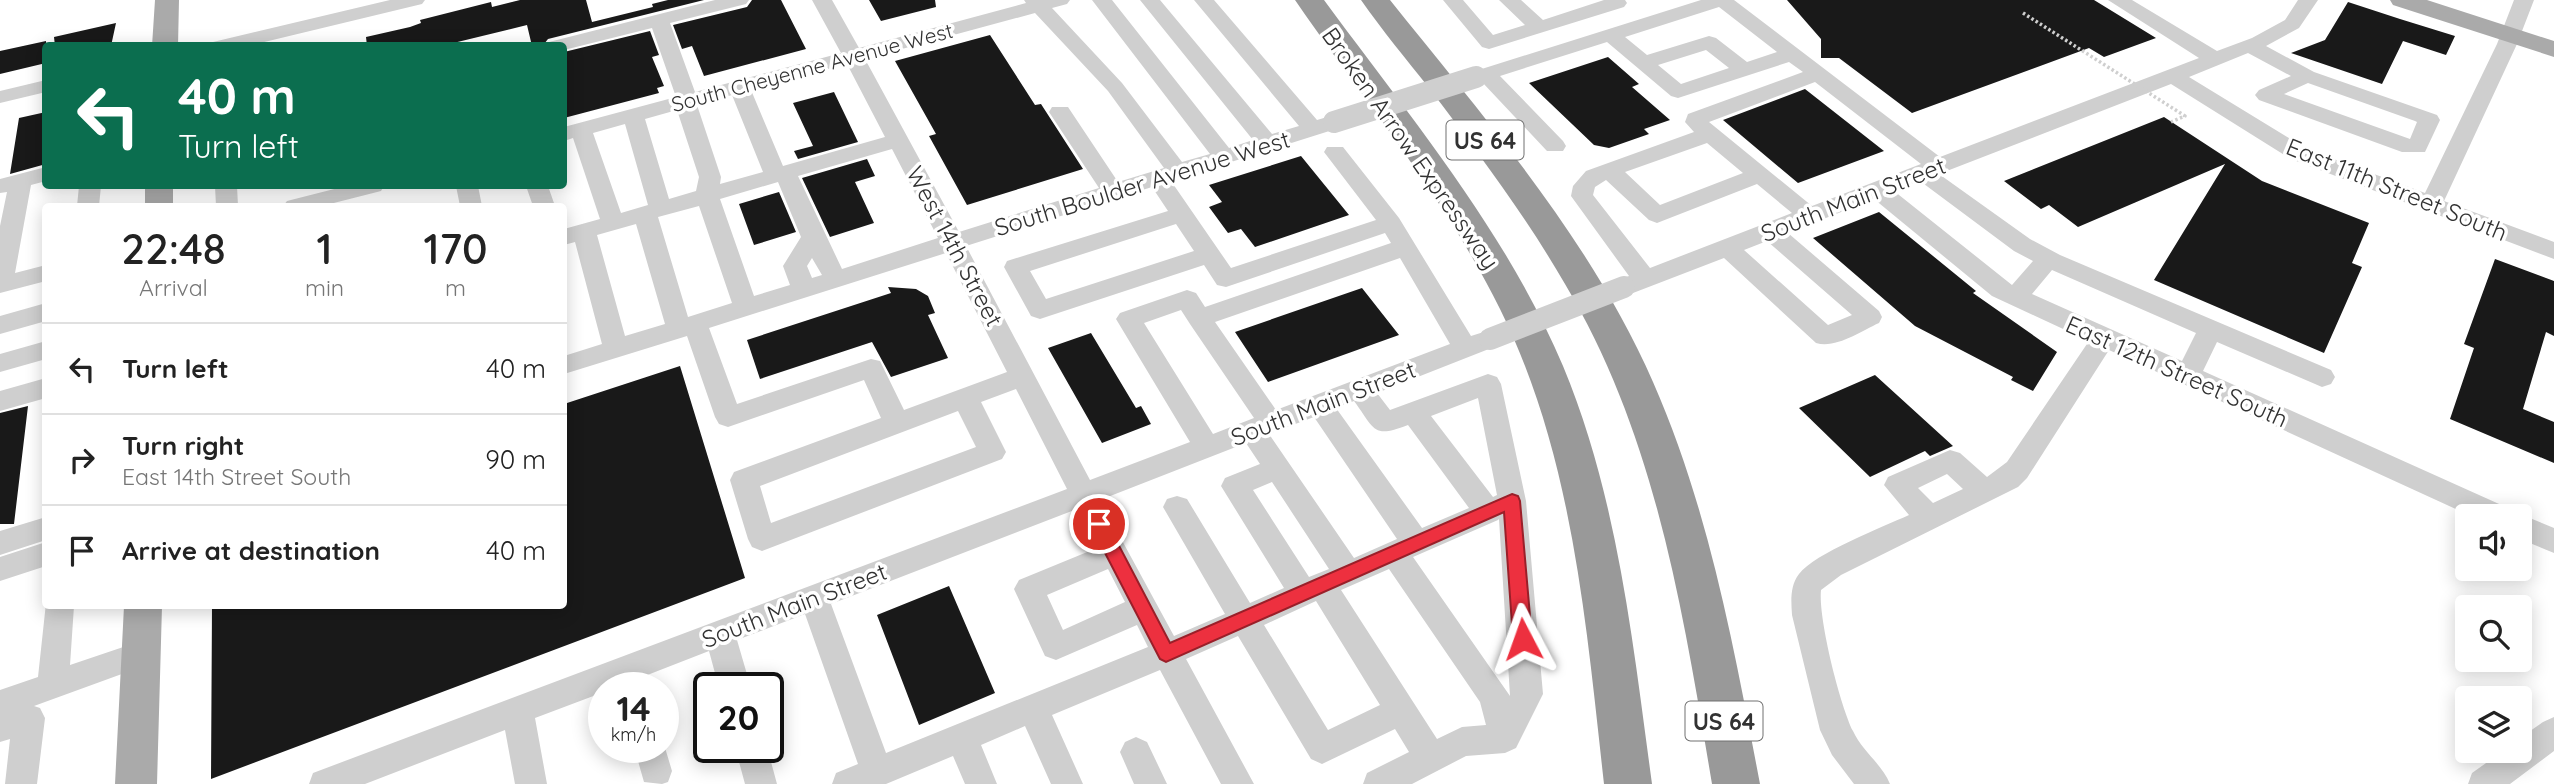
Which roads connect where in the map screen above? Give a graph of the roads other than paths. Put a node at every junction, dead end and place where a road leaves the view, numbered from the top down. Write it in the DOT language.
graph roads {
  1 [pos="167,0"];
  2 [pos="415,0"];
  3 [pos="739,0"];
  4 [pos="822,0"];
  5 [pos="1060,0"];
  6 [pos="1102,0"];
  7 [pos="1150,0"];
  8 [pos="1204,0"];
  9 [pos="1296,0"];
  10 [pos="1308,0"];
  11 [pos="1375,0"];
  12 [pos="1386,0"];
  13 [pos="1453,0"];
  14 [pos="1509,0"];
  15 [pos="1563,0"];
  16 [pos="1614,0"];
  17 [pos="1721,0"];
  18 [pos="2118,0"];
  19 [pos="2308,0"];
  20 [pos="2402,0"];
  21 [pos="2524,0"];
  22 [pos="1036,3"];
  23 [pos="1580,15"];
  24 [pos="659,20"];
  25 [pos="1540,28"];
  26 [pos="2509,34"];
  27 [pos="1611,35"];
  28 [pos="165,42"];
  29 [pos="237,42"];
  30 [pos="567,43"];
  31 [pos="1409,44"];
  32 [pos="2250,46"];
  33 [pos="2554,49"];
  34 [pos="1791,54"];
  35 [pos="854,57"];
  36 [pos="2216,59"];
  37 [pos="1644,63"];
  38 [pos="1744,69"];
  39 [pos="1818,74"];
  40 [pos="1481,76"];
  41 [pos="2173,76"];
  42 [pos="2307,76"];
  43 [pos="1365,79"];
  44 [pos="42,87"];
  45 [pos="739,87"];
  46 [pos="0,97"];
  47 [pos="687,101"];
  48 [pos="1060,112"];
  49 [pos="633,116"];
  50 [pos="1324,126"];
  51 [pos="572,132"];
  52 [pos="2367,132"];
  53 [pos="1710,134"];
  54 [pos="898,140"];
  55 [pos="1267,144"];
  56 [pos="1555,146"];
  57 [pos="1335,152"];
  58 [pos="1224,157"];
  59 [pos="1930,169"];
  60 [pos="1609,170"];
  61 [pos="2347,172"];
  62 [pos="780,174"];
  63 [pos="42,175"];
  64 [pos="1167,175"];
  65 [pos="1758,175"];
  66 [pos="10,183"];
  67 [pos="360,189"];
  68 [pos="1878,190"];
  69 [pos="1112,192"];
  70 [pos="707,196"];
  71 [pos="307,203"];
  72 [pos="2431,204"];
  73 [pos="653,211"];
  74 [pos="1181,215"];
  75 [pos="1810,216"];
  76 [pos="613,223"];
  77 [pos="1391,223"];
  78 [pos="1771,231"];
  79 [pos="574,234"];
  80 [pos="813,237"];
  81 [pos="953,243"];
  82 [pos="1406,247"];
  83 [pos="1728,248"];
  84 [pos="2554,251"];
  85 [pos="1209,255"];
  86 [pos="2048,259"];
  87 [pos="42,274"];
  88 [pos="836,279"];
  89 [pos="1635,283"];
  90 [pos="0,285"];
  91 [pos="804,290"];
  92 [pos="2015,297"];
  93 [pos="746,308"];
  94 [pos="42,313"];
  95 [pos="1199,318"];
  96 [pos="0,325"];
  97 [pos="687,327"];
  98 [pos="2210,329"];
  99 [pos="2104,338"];
  100 [pos="1465,348"];
  101 [pos="616,349"];
  102 [pos="42,351"];
  103 [pos="0,363"];
  104 [pos="567,364"];
  105 [pos="1023,376"];
  106 [pos="2188,376"];
  107 [pos="2322,377"];
  108 [pos="42,389"];
  109 [pos="1359,389"];
  110 [pos="967,399"];
  111 [pos="0,401"];
  112 [pos="1319,404"];
  113 [pos="1413,412"];
  114 [pos="897,424"];
  115 [pos="1262,427"];
  116 [pos="1207,447"];
  117 [pos="1277,468"];
  118 [pos="1985,492"];
  119 [pos="1084,495"];
  120 [pos="2471,504"];
  121 [pos="1500,506"];
  122 [pos="1177,507"];
  123 [pos="1930,518"];
  124 [pos="42,529"];
  125 [pos="2532,531"];
  126 [pos="2554,541"];
  127 [pos="0,543"];
  128 [pos="1405,548"];
  129 [pos="1115,553"];
  130 [pos="42,555"];
  131 [pos="0,569"];
  132 [pos="1324,584"];
  133 [pos="814,597"];
  134 [pos="1143,608"];
  135 [pos="59,609"];
  136 [pos="143,609"];
  137 [pos="1244,619"];
  138 [pos="720,633"];
  139 [pos="141,654"];
  140 [pos="1166,654"];
  141 [pos="644,672"];
  142 [pos="731,672"];
  143 [pos="53,685"];
  144 [pos="588,691"];
  145 [pos="850,697"];
  146 [pos="0,704"];
  147 [pos="1033,708"];
  148 [pos="1401,710"];
  149 [pos="519,711"];
  150 [pos="0,728"];
  151 [pos="2554,732"];
  152 [pos="962,737"];
  153 [pos="1505,738"];
  154 [pos="1136,751"];
  155 [pos="1431,758"];
  156 [pos="755,763"];
  157 [pos="890,774"];
  158 [pos="337,782"];
  159 [pos="21,784"];
  160 [pos="136,784"];
  161 [pos="531,784"];
  162 [pos="761,784"];
  163 [pos="848,784"];
  164 [pos="981,784"];
  165 [pos="1067,784"];
  166 [pos="1151,784"];
  167 [pos="1238,784"];
  168 [pos="1379,784"];
  169 [pos="1628,784"];
  170 [pos="1736,784"];
  171 [pos="1874,784"];
  172 [pos="2484,784"];
  1 -- 28 [label="main road"];
  2 -- 29 [label="street"];
  3 -- 24 [label="street"];
  4 -- 35 [label="street, West 14th Street"];
  5 -- 22 [label="street, South Cheyenne Avenue West"];
  6 -- 58 [label="street"];
  7 -- 55 [label="street"];
  8 -- 50 [label="street"];
  9 -- 43 [label="highway"];
  10 -- 43 [label="highway, Broken Arrow Expressway / US 64"];
  11 -- 31 [label="highway, US 64"];
  12 -- 31 [label="highway"];
  13 -- 25 [label="street"];
  14 -- 25 [label="street"];
  15 -- 23 [label="street"];
  16 -- 23 [label="street"];
  17 -- 27 [label="street, South Boulder Avenue West"];
  17 -- 34 [label="street"];
  18 -- 36 [label="street"];
  19 -- 32 [label="street, South Main Street"];
  20 -- 26 [label="main road"];
  21 -- 26 [label="street"];
  22 -- 35 [label="street, South Cheyenne Avenue West"];
  22 -- 64 [label="street"];
  23 -- 25 [label="street"];
  24 -- 30 [label="street"];
  24 -- 47 [label="street"];
  26 -- 33 [label="main road"];
  26 -- 72 [label="street"];
  27 -- 37 [label="street"];
  27 -- 40 [label="street, South Boulder Avenue West"];
  31 -- 170 [label="highway, US 64"];
  32 -- 36 [label="street, South Main Street"];
  32 -- 42 [label="street"];
  34 -- 38 [label="street"];
  34 -- 39 [label="street"];
  35 -- 45 [label="street, South Cheyenne Avenue West"];
  35 -- 54 [label="street, West 14th Street"];
  36 -- 41 [label="street, South Main Street"];
  37 -- 38 [label="street"];
  37 -- 38 [label="street"];
  39 -- 53 [label="street"];
  39 -- 59 [label="street"];
  40 -- 50 [label="street, South Boulder Avenue West, bridge"];
  40 -- 56 [label="street"];
  41 -- 59 [label="street, South Main Street"];
  41 -- 61 [label="street, East 11th Street South"];
  42 -- 52 [label="street"];
  42 -- 52 [label="street"];
  43 -- 169 [label="highway, Broken Arrow Expressway / US 64"];
  44 -- 46 [label="street"];
  45 -- 47 [label="street, South Cheyenne Avenue West"];
  45 -- 62 [label="street"];
  47 -- 49 [label="street, South Cheyenne Avenue West"];
  47 -- 70 [label="street"];
  48 -- 69 [label="street"];
  49 -- 51 [label="street, South Cheyenne Avenue West"];
  49 -- 73 [label="street"];
  50 -- 55 [label="street, South Boulder Avenue West"];
  51 -- 76 [label="street"];
  52 -- 61 [label="street"];
  53 -- 60 [label="street"];
  53 -- 65 [label="street"];
  54 -- 62 [label="street"];
  54 -- 81 [label="street, West 14th Street"];
  55 -- 58 [label="street, South Boulder Avenue West"];
  57 -- 77 [label="street"];
  58 -- 64 [label="street, South Boulder Avenue West"];
  59 -- 68 [label="street, South Main Street"];
  59 -- 86 [label="street"];
  60 -- 65 [label="street"];
  60 -- 89 [label="street"];
  61 -- 72 [label="street, East 11th Street South"];
  62 -- 70 [label="street"];
  62 -- 80 [label="street"];
  63 -- 66 [label="street"];
  64 -- 69 [label="street, South Boulder Avenue West"];
  64 -- 74 [label="street"];
  65 -- 75 [label="street"];
  66 -- 90 [label="street"];
  67 -- 71 [label="street"];
  68 -- 75 [label="street, South Main Street"];
  68 -- 92 [label="street, East 12th Street South"];
  69 -- 81 [label="street, South Boulder Avenue West"];
  70 -- 73 [label="street"];
  70 -- 93 [label="street"];
  72 -- 84 [label="street, East 11th Street South"];
  73 -- 76 [label="street"];
  73 -- 97 [label="street"];
  74 -- 85 [label="street"];
  74 -- 85 [label="street"];
  75 -- 78 [label="street, South Main Street"];
  76 -- 79 [label="street"];
  77 -- 82 [label="street"];
  77 -- 85 [label="street"];
  78 -- 83 [label="street, South Main Street"];
  78 -- 83 [label="street"];
  79 -- 101 [label="street"];
  80 -- 88 [label="street"];
  80 -- 91 [label="street"];
  81 -- 88 [label="street, South Boulder Avenue West"];
  81 -- 105 [label="street, West 14th Street"];
  82 -- 95 [label="street"];
  82 -- 100 [label="street"];
  83 -- 89 [label="street, South Main Street"];
  86 -- 92 [label="street"];
  86 -- 98 [label="street"];
  87 -- 90 [label="street"];
  88 -- 91 [label="street, South Boulder Avenue West"];
  89 -- 100 [label="street, South Main Street, bridge"];
  91 -- 93 [label="street, South Boulder Avenue West"];
  92 -- 99 [label="street, East 12th Street South"];
  93 -- 97 [label="street, South Boulder Avenue West"];
  94 -- 96 [label="street"];
  95 -- 115 [label="street"];
  95 -- 116 [label="street"];
  97 -- 101 [label="street, South Boulder Avenue West"];
  97 -- 114 [label="street"];
  98 -- 106 [label="street"];
  98 -- 107 [label="street"];
  99 -- 106 [label="street, East 12th Street South"];
  99 -- 118 [label="street"];
  100 -- 109 [label="street, South Main Street"];
  101 -- 104 [label="street, South Boulder Avenue West"];
  102 -- 103 [label="street"];
  105 -- 110 [label="street"];
  105 -- 119 [label="street, West 14th Street"];
  106 -- 120 [label="street, East 12th Street South"];
  108 -- 111 [label="street"];
  109 -- 112 [label="street, South Main Street"];
  109 -- 113 [label="street"];
  110 -- 114 [label="street"];
  110 -- 114 [label="street"];
  112 -- 115 [label="street, South Main Street"];
  112 -- 128 [label="street"];
  113 -- 121 [label="street"];
  113 -- 121 [label="street"];
  115 -- 116 [label="street, South Main Street"];
  115 -- 117 [label="street"];
  116 -- 119 [label="street, South Main Street"];
  117 -- 132 [label="street"];
  117 -- 132 [label="street"];
  118 -- 123 [label="street"];
  118 -- 123 [label="street"];
  119 -- 129 [label="street, West 14th Street"];
  119 -- 133 [label="street, South Main Street"];
  121 -- 128 [label="street"];
  121 -- 153 [label="street"];
  122 -- 137 [label="street"];
  123 -- 171 [label="street"];
  124 -- 127 [label="street"];
  125 -- 126 [label="street"];
  128 -- 132 [label="street"];
  128 -- 153 [label="street"];
  129 -- 134 [label="street, West 14th Street"];
  129 -- 134 [label="street"];
  130 -- 131 [label="street"];
  132 -- 137 [label="street"];
  132 -- 148 [label="street"];
  133 -- 138 [label="street, South Main Street"];
  133 -- 145 [label="street"];
  134 -- 140 [label="street, West 14th Street"];
  135 -- 143 [label="street"];
  136 -- 139 [label="main road"];
  137 -- 140 [label="street"];
  137 -- 148 [label="street"];
  138 -- 141 [label="street, South Main Street"];
  138 -- 142 [label="street"];
  139 -- 143 [label="street"];
  139 -- 160 [label="main road"];
  140 -- 147 [label="street"];
  140 -- 167 [label="street, West 14th Street"];
  143 -- 146 [label="street"];
  144 -- 149 [label="street, South Main Street"];
  145 -- 157 [label="street"];
  147 -- 152 [label="street"];
  147 -- 165 [label="street"];
  148 -- 155 [label="street"];
  149 -- 158 [label="street, South Main Street"];
  149 -- 161 [label="street"];
  150 -- 159 [label="street"];
  151 -- 172 [label="street"];
  152 -- 157 [label="street"];
  152 -- 164 [label="street"];
  153 -- 155 [label="street"];
  154 -- 166 [label="street"];
  155 -- 168 [label="street"];
  156 -- 162 [label="street"];
  157 -- 163 [label="street"];
}
